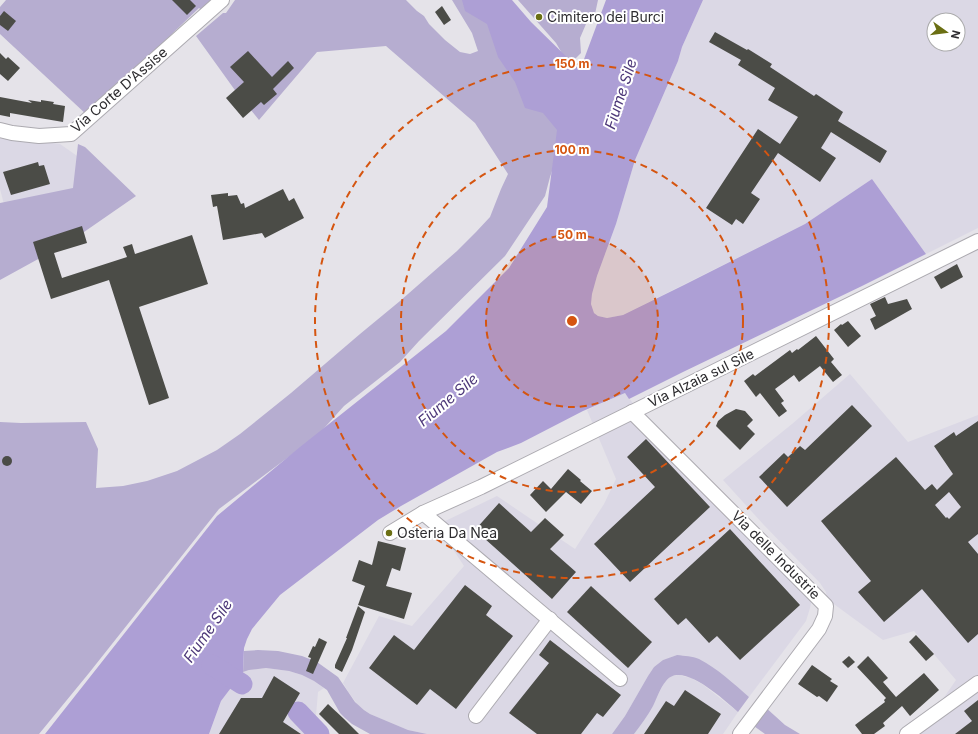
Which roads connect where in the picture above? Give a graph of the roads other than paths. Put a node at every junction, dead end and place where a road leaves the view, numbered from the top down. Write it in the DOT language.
graph roads {
  1 [pos="222,0"];
  2 [pos="0,130"];
  3 [pos="978,241"];
  4 [pos="632,412"];
  5 [pos="423,512"];
  6 [pos="390,533"];
  7 [pos="550,620"];
  8 [pos="620,679"];
  9 [pos="978,683"];
  10 [pos="476,716"];
  11 [pos="740,734"];
  12 [pos="907,734"];
  1 -- 2 [label="street, Via Corte D'Assise"];
  3 -- 4 [label="street, Via Alzaia sul Sile"];
  4 -- 5 [label="street, Via Alzaia sul Sile"];
  4 -- 11 [label="street, Via delle Industrie"];
  5 -- 6 [label="street, Via Alzaia sul Sile"];
  5 -- 7 [label="street"];
  7 -- 8 [label="street"];
  7 -- 10 [label="street"];
  9 -- 12 [label="street"];
}
